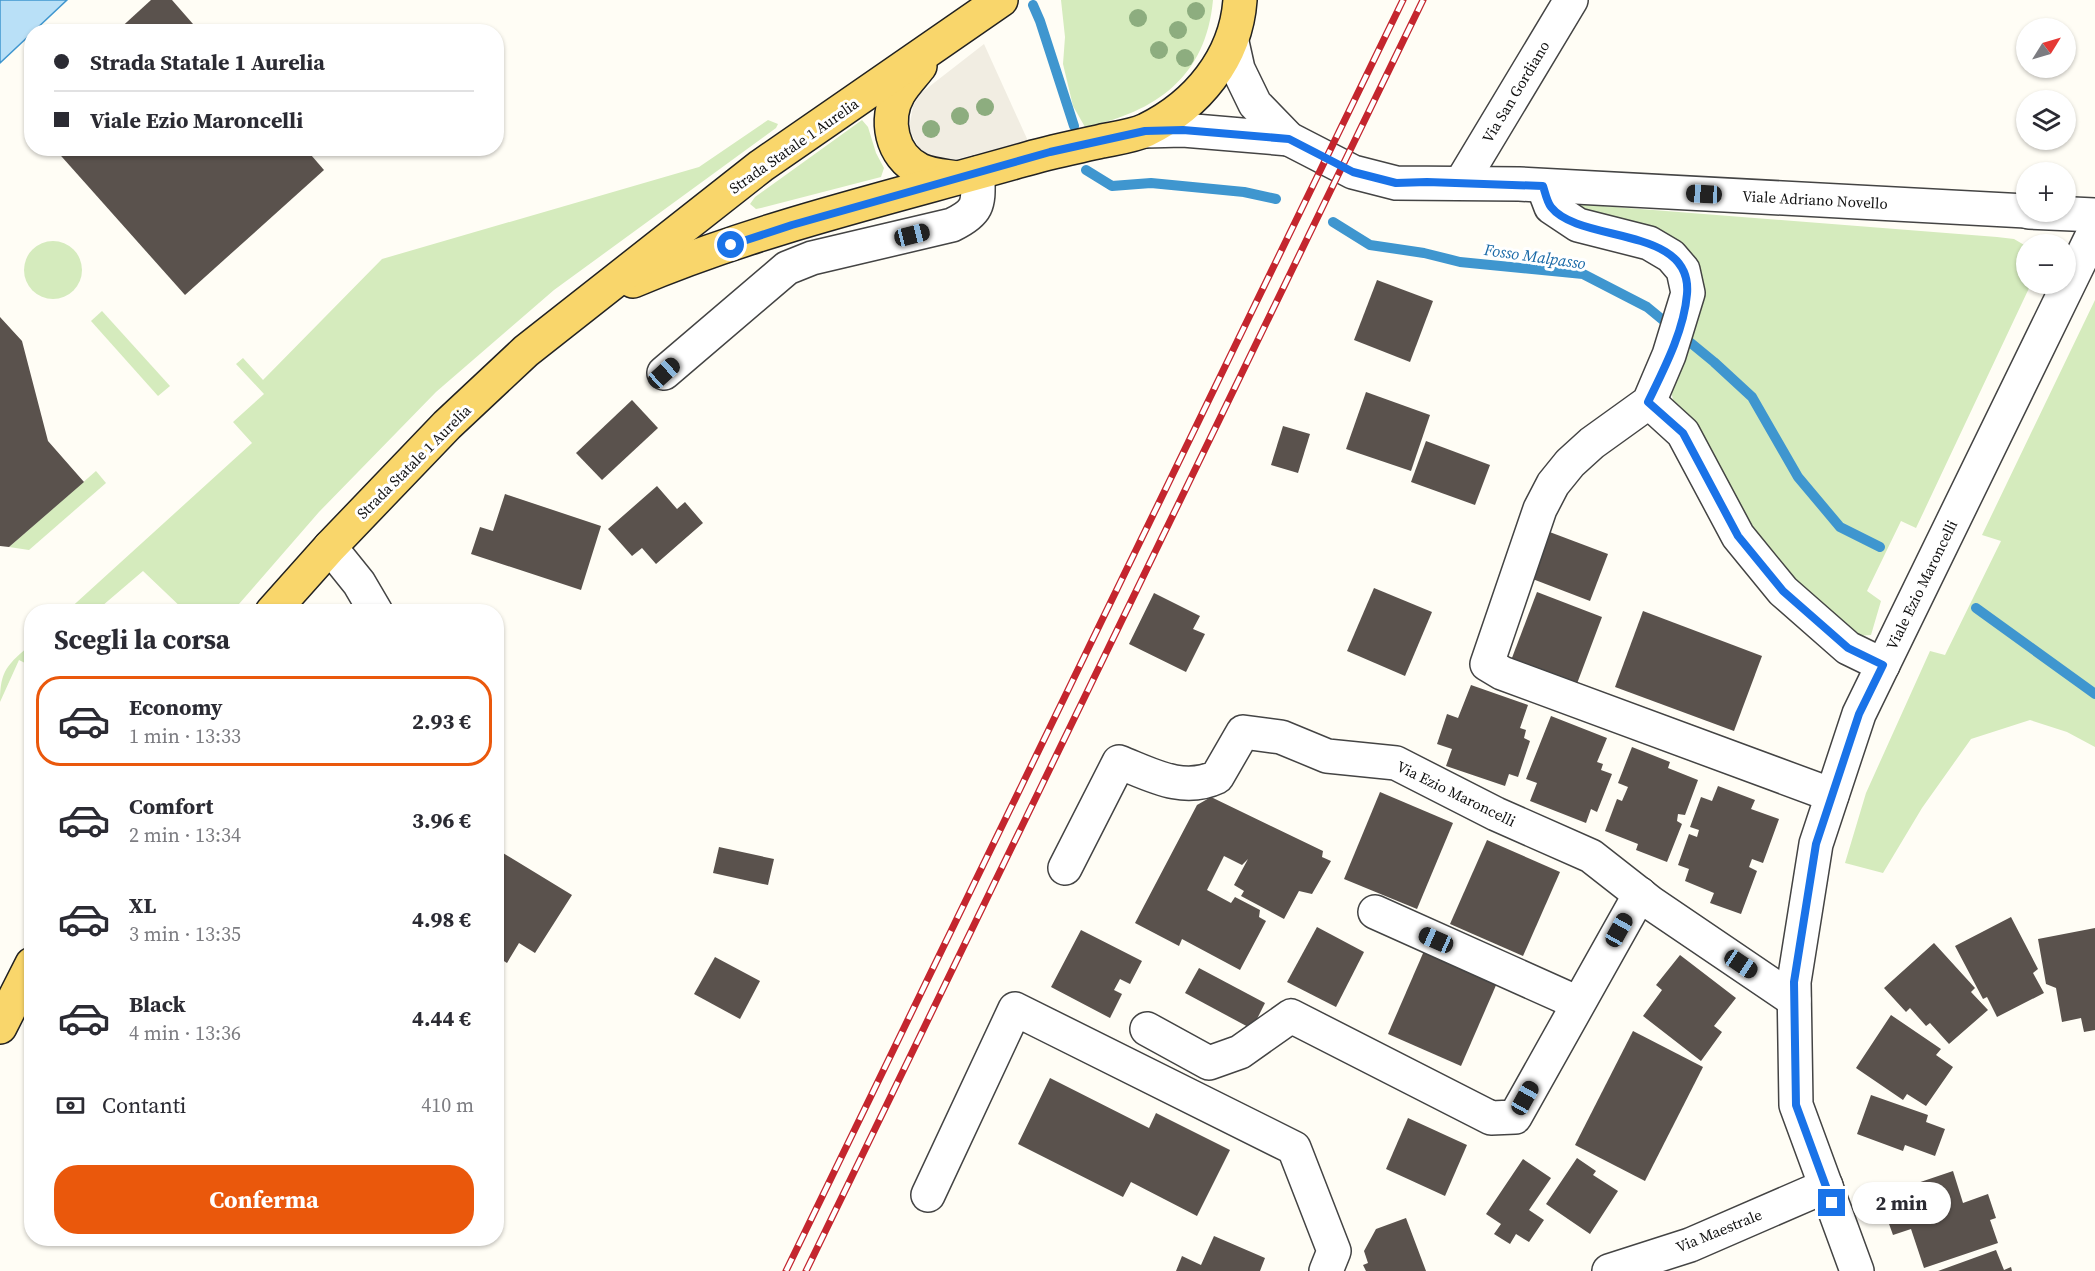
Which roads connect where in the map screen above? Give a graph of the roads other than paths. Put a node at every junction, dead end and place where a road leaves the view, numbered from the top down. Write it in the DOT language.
graph roads {
  1 [pos="1240,0"];
  2 [pos="1571,0"];
  3 [pos="1000,1"];
  4 [pos="1232,42"];
  5 [pos="938,44"];
  6 [pos="1135,133"];
  7 [pos="1289,139"];
  8 [pos="968,175"];
  9 [pos="1461,183"];
  10 [pos="1543,186"];
  11 [pos="2016,210"];
  12 [pos="2076,214"];
  13 [pos="2095,215"];
  14 [pos="2095,230"];
  15 [pos="593,298"];
  16 [pos="664,373"];
  17 [pos="1648,402"];
  18 [pos="330,547"];
  19 [pos="279,604"];
  20 [pos="371,604"];
  21 [pos="1883,665"];
  22 [pos="1832,795"];
  23 [pos="1065,868"];
  24 [pos="1640,894"];
  25 [pos="1375,912"];
  26 [pos="24,980"];
  27 [pos="1794,1000"];
  28 [pos="1578,1004"];
  29 [pos="0,1027"];
  30 [pos="1147,1029"];
  31 [pos="1826,1186"];
  32 [pos="927,1195"];
  33 [pos="1326,1271"];
  34 [pos="1609,1271"];
  35 [pos="1857,1271"];
  1 -- 4 [label="main road, Strada Statale 1 Aurelia"];
  2 -- 9 [label="street, Via San Gordiano"];
  3 -- 5 [label="main road, Strada Statale 1 Aurelia"];
  4 -- 6 [label="main road, Strada Statale 1 Aurelia"];
  4 -- 7 [label="street, Viale Adriano Novello"];
  5 -- 8 [label="main road"];
  5 -- 15 [label="main road, Strada Statale 1 Aurelia"];
  6 -- 7 [label="street, Viale Adriano Novello"];
  6 -- 8 [label="main road, Strada Statale 1 Aurelia"];
  7 -- 9 [label="street, Viale Adriano Novello"];
  8 -- 15 [label="main road, Strada Statale 1 Aurelia"];
  8 -- 16 [label="street"];
  9 -- 10 [label="street, Viale Adriano Novello"];
  10 -- 11 [label="street, Viale Adriano Novello"];
  10 -- 17 [label="street"];
  12 -- 13 [label="street, Viale Adriano Novello"];
  14 -- 21 [label="street, Viale Ezio Maroncelli"];
  15 -- 18 [label="main road, Strada Statale 1 Aurelia"];
  17 -- 21 [label="street"];
  17 -- 22 [label="street"];
  18 -- 19 [label="main road, Strada Statale 1 Aurelia"];
  18 -- 20 [label="street"];
  21 -- 22 [label="street, Viale Ezio Maroncelli"];
  22 -- 27 [label="street, Viale Ezio Maroncelli"];
  23 -- 24 [label="street, Via Ezio Maroncelli"];
  24 -- 27 [label="street, Via Ezio Maroncelli"];
  24 -- 28 [label="street"];
  25 -- 28 [label="street"];
  26 -- 29 [label="main road"];
  27 -- 31 [label="street, Viale Ezio Maroncelli"];
  28 -- 30 [label="street"];
  31 -- 34 [label="street, Via Maestrale"];
  31 -- 35 [label="street, Viale Ezio Maroncelli"];
  32 -- 33 [label="street"];
}
